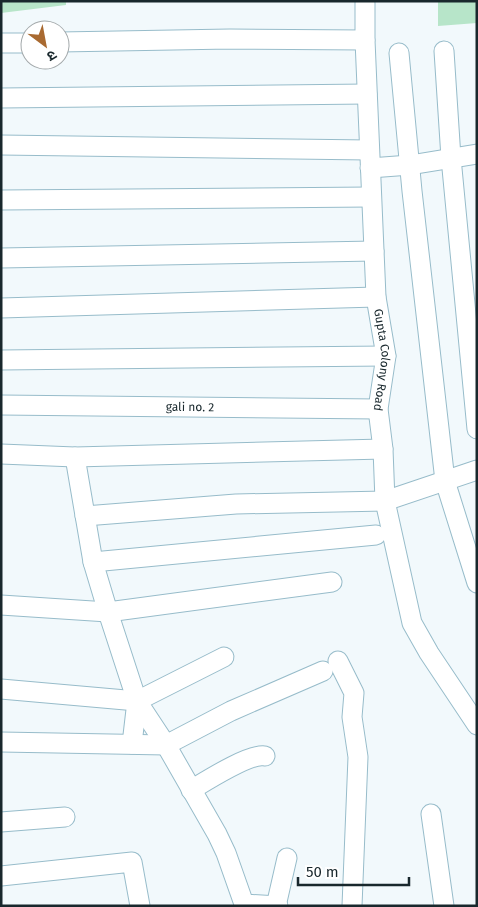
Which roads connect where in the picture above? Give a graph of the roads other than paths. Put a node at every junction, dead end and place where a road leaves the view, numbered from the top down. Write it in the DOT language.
graph roads {
  1 [pos="365,3"];
  2 [pos="365,40"];
  3 [pos="70,42"];
  4 [pos="1,43"];
  5 [pos="20,43"];
  6 [pos="444,51"];
  7 [pos="399,53"];
  8 [pos="367,94"];
  9 [pos="1,98"];
  10 [pos="1,145"];
  11 [pos="477,154"];
  12 [pos="451,158"];
  13 [pos="370,159"];
  14 [pos="410,165"];
  15 [pos="371,197"];
  16 [pos="1,200"];
  17 [pos="374,251"];
  18 [pos="1,258"];
  19 [pos="376,297"];
  20 [pos="1,308"];
  21 [pos="386,356"];
  22 [pos="1,360"];
  23 [pos="1,405"];
  24 [pos="378,409"];
  25 [pos="477,429"];
  26 [pos="383,449"];
  27 [pos="1,454"];
  28 [pos="75,458"];
  29 [pos="477,470"];
  30 [pos="445,481"];
  31 [pos="385,501"];
  32 [pos="85,516"];
  33 [pos="376,535"];
  34 [pos="94,562"];
  35 [pos="332,582"];
  36 [pos="477,583"];
  37 [pos="1,605"];
  38 [pos="108,612"];
  39 [pos="224,657"];
  40 [pos="1,689"];
  41 [pos="137,701"];
  42 [pos="477,725"];
  43 [pos="1,742"];
  44 [pos="132,744"];
  45 [pos="166,745"];
  46 [pos="265,756"];
  47 [pos="191,790"];
  48 [pos="431,814"];
  49 [pos="64,817"];
  50 [pos="1,822"];
  51 [pos="287,858"];
  52 [pos="1,876"];
  53 [pos="238,905"];
  54 [pos="140,906"];
  55 [pos="276,906"];
  56 [pos="352,906"];
  57 [pos="444,906"];
  1 -- 2 [label="street, Gupta Colony Road"];
  2 -- 3 [label="street"];
  2 -- 8 [label="street, Gupta Colony Road"];
  4 -- 5 [label="street"];
  6 -- 12 [label="street"];
  7 -- 14 [label="street"];
  8 -- 9 [label="street"];
  8 -- 13 [label="street, Gupta Colony Road"];
  10 -- 13 [label="street"];
  11 -- 12 [label="street"];
  12 -- 14 [label="street"];
  12 -- 25 [label="street"];
  13 -- 14 [label="street"];
  13 -- 15 [label="street, Gupta Colony Road"];
  14 -- 30 [label="street"];
  15 -- 16 [label="street"];
  15 -- 17 [label="street, Gupta Colony Road"];
  17 -- 18 [label="street"];
  17 -- 19 [label="street, Gupta Colony Road"];
  19 -- 20 [label="street"];
  19 -- 21 [label="street, Gupta Colony Road"];
  21 -- 22 [label="street"];
  21 -- 24 [label="street, Gupta Colony Road"];
  23 -- 24 [label="street, gali no. 2"];
  24 -- 26 [label="street, Gupta Colony Road"];
  26 -- 28 [label="street"];
  26 -- 31 [label="street, Gupta Colony Road"];
  27 -- 28 [label="street"];
  28 -- 32 [label="street"];
  29 -- 30 [label="street"];
  30 -- 31 [label="street"];
  30 -- 36 [label="street"];
  31 -- 32 [label="street"];
  31 -- 42 [label="street, Gupta Colony Road"];
  32 -- 34 [label="street"];
  33 -- 34 [label="street"];
  34 -- 38 [label="street"];
  35 -- 38 [label="street"];
  37 -- 38 [label="street"];
  38 -- 41 [label="street"];
  39 -- 41 [label="street"];
  40 -- 41 [label="street"];
  41 -- 44 [label="street"];
  41 -- 45 [label="street"];
  43 -- 44 [label="street"];
  44 -- 45 [label="street"];
  45 -- 47 [label="street"];
  45 -- 56 [label="street"];
  46 -- 47 [label="street"];
  47 -- 53 [label="street"];
  48 -- 57 [label="street"];
  49 -- 50 [label="street"];
  51 -- 55 [label="street"];
  52 -- 54 [label="street"];
  53 -- 55 [label="street"];
}
